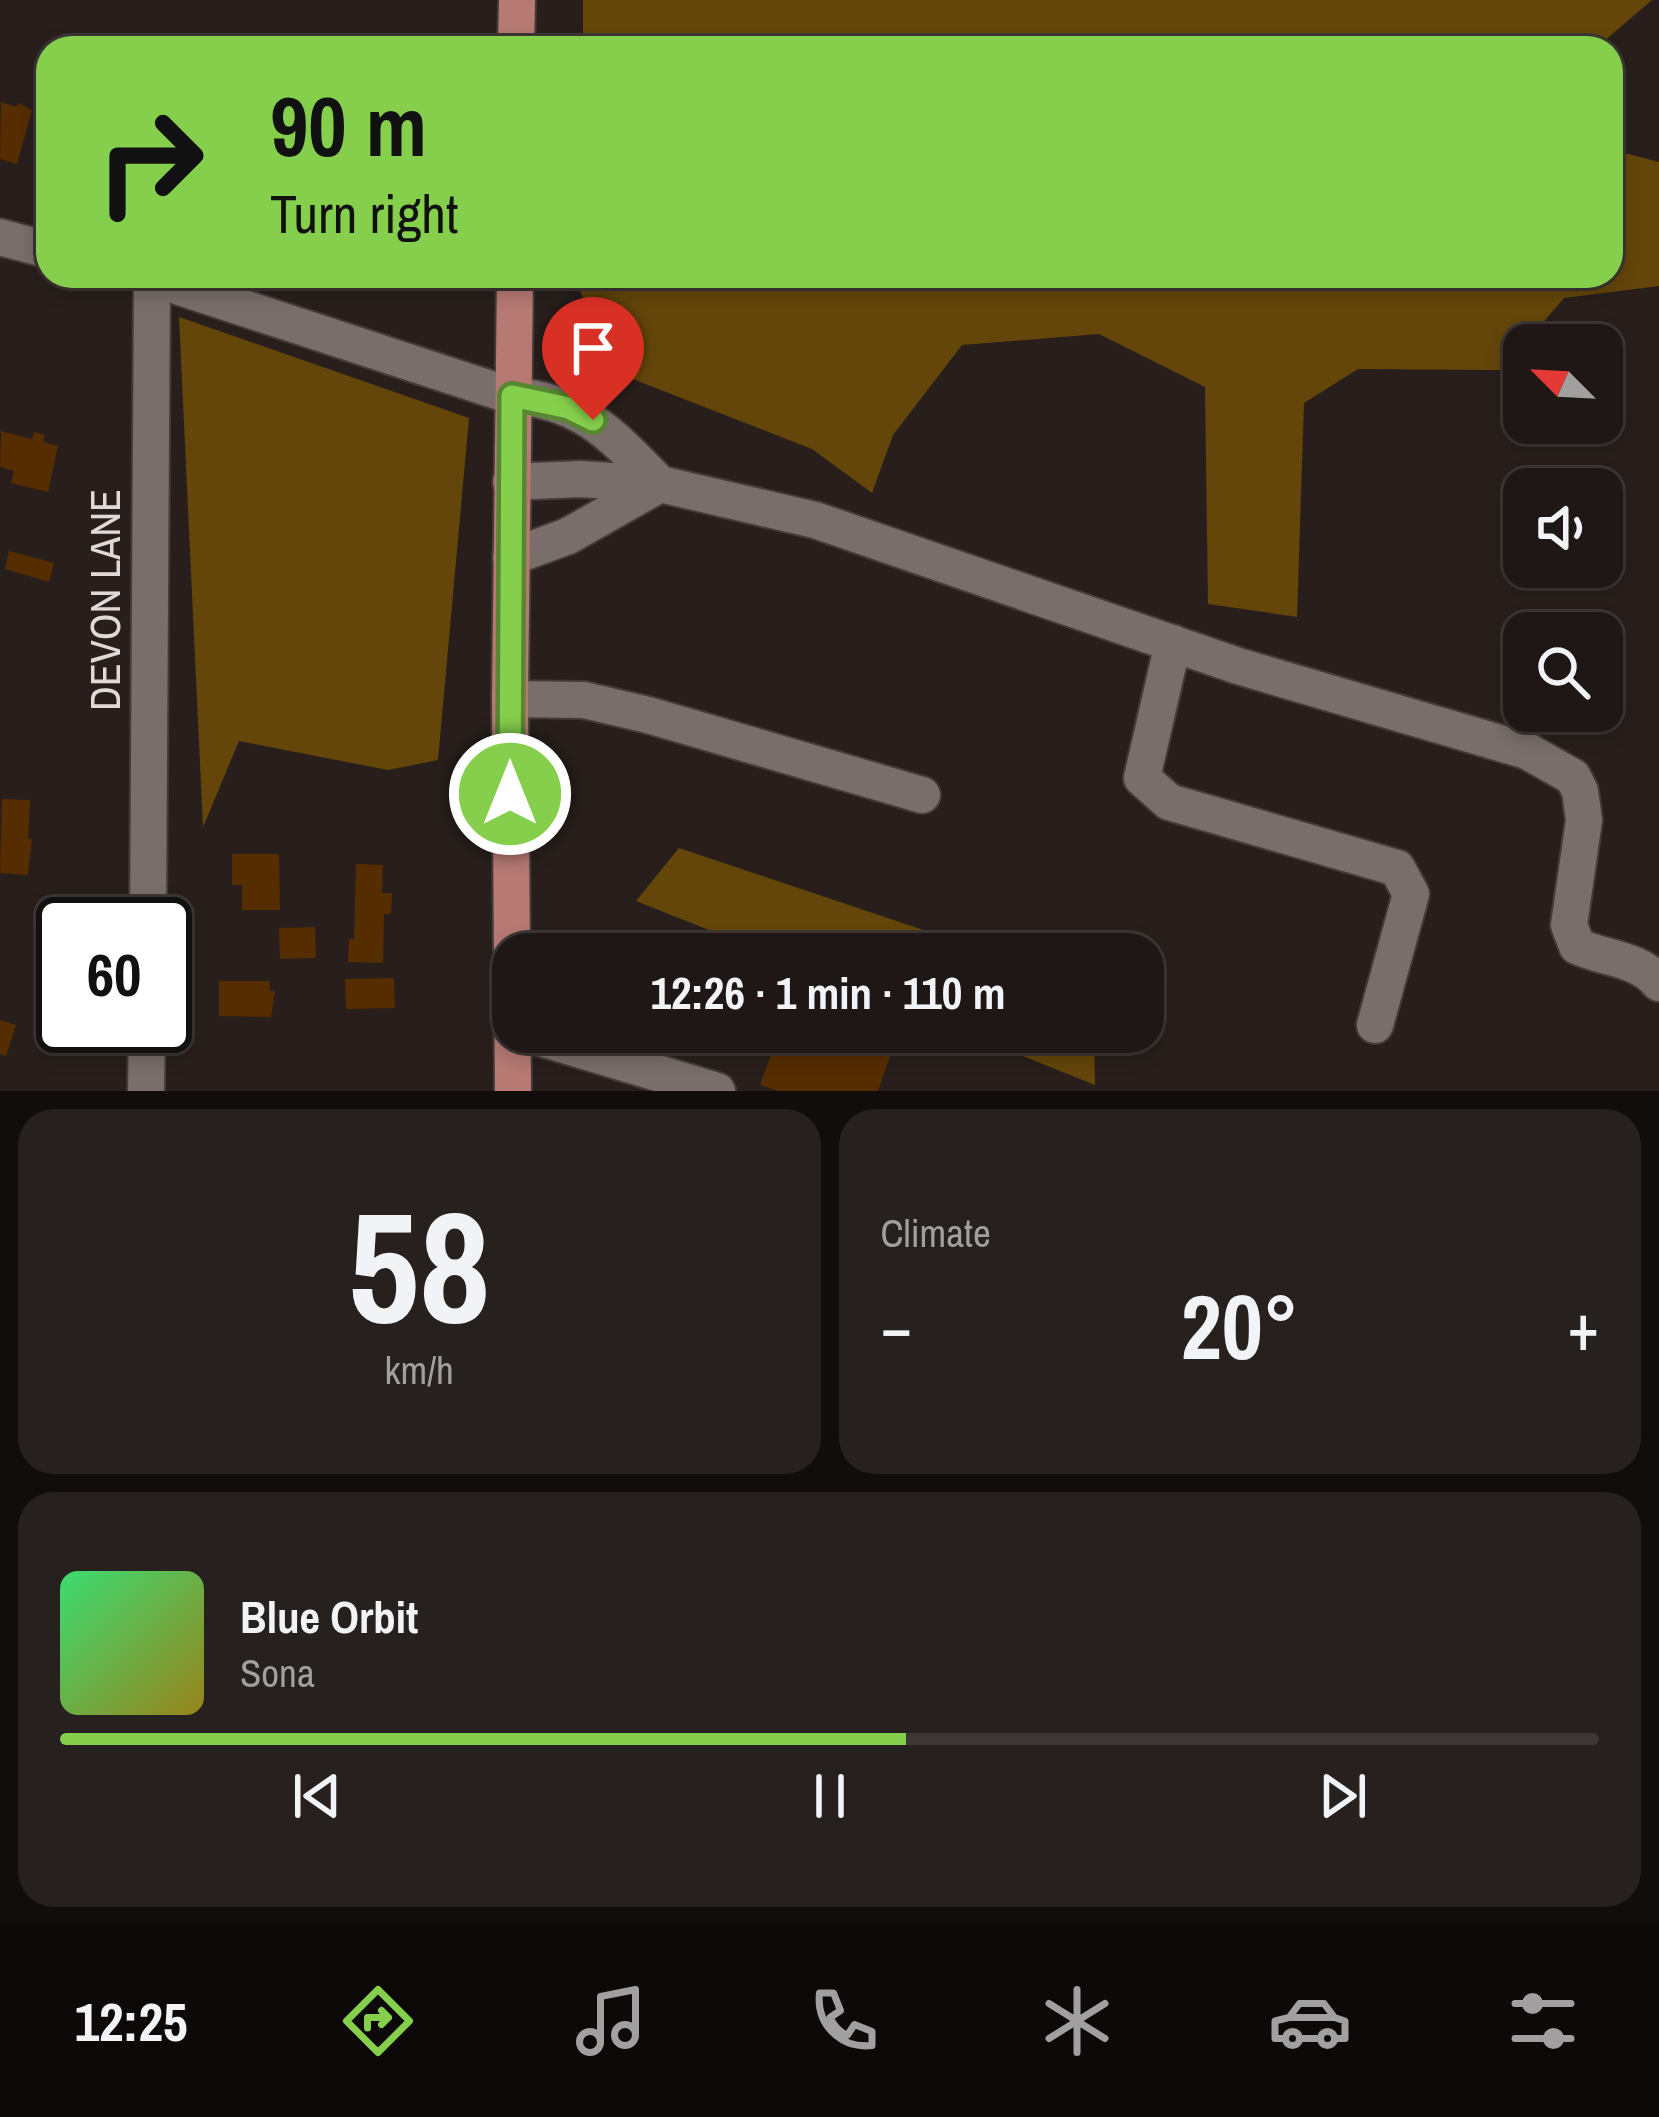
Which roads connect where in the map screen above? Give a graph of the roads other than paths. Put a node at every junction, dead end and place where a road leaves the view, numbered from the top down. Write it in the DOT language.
graph roads {
  1 [pos="517,0"];
  2 [pos="516,36"];
  3 [pos="0,237"];
  4 [pos="36,247"];
  5 [pos="165,288"];
  6 [pos="192,288"];
  7 [pos="515,288"];
  8 [pos="512,396"];
  9 [pos="511,482"];
  10 [pos="660,484"];
  11 [pos="511,557"];
  12 [pos="1173,644"];
  13 [pos="510,699"];
  14 [pos="922,795"];
  15 [pos="149,897"];
  16 [pos="514,933"];
  17 [pos="1659,983"];
  18 [pos="1375,1025"];
  19 [pos="147,1053"];
  20 [pos="515,1053"];
  21 [pos="592,1053"];
  22 [pos="146,1091"];
  23 [pos="513,1091"];
  24 [pos="717,1091"];
  1 -- 2 [label="main road"];
  3 -- 4 [label="street"];
  5 -- 15 [label="street, DEVON LANE"];
  6 -- 8 [label="street"];
  7 -- 8 [label="main road"];
  8 -- 9 [label="main road"];
  8 -- 10 [label="street"];
  9 -- 10 [label="street"];
  9 -- 11 [label="main road"];
  10 -- 11 [label="street"];
  10 -- 12 [label="street"];
  11 -- 13 [label="main road"];
  12 -- 17 [label="street"];
  12 -- 18 [label="street"];
  13 -- 14 [label="street"];
  13 -- 16 [label="main road"];
  19 -- 22 [label="street"];
  20 -- 23 [label="main road"];
  21 -- 24 [label="street"];
}
